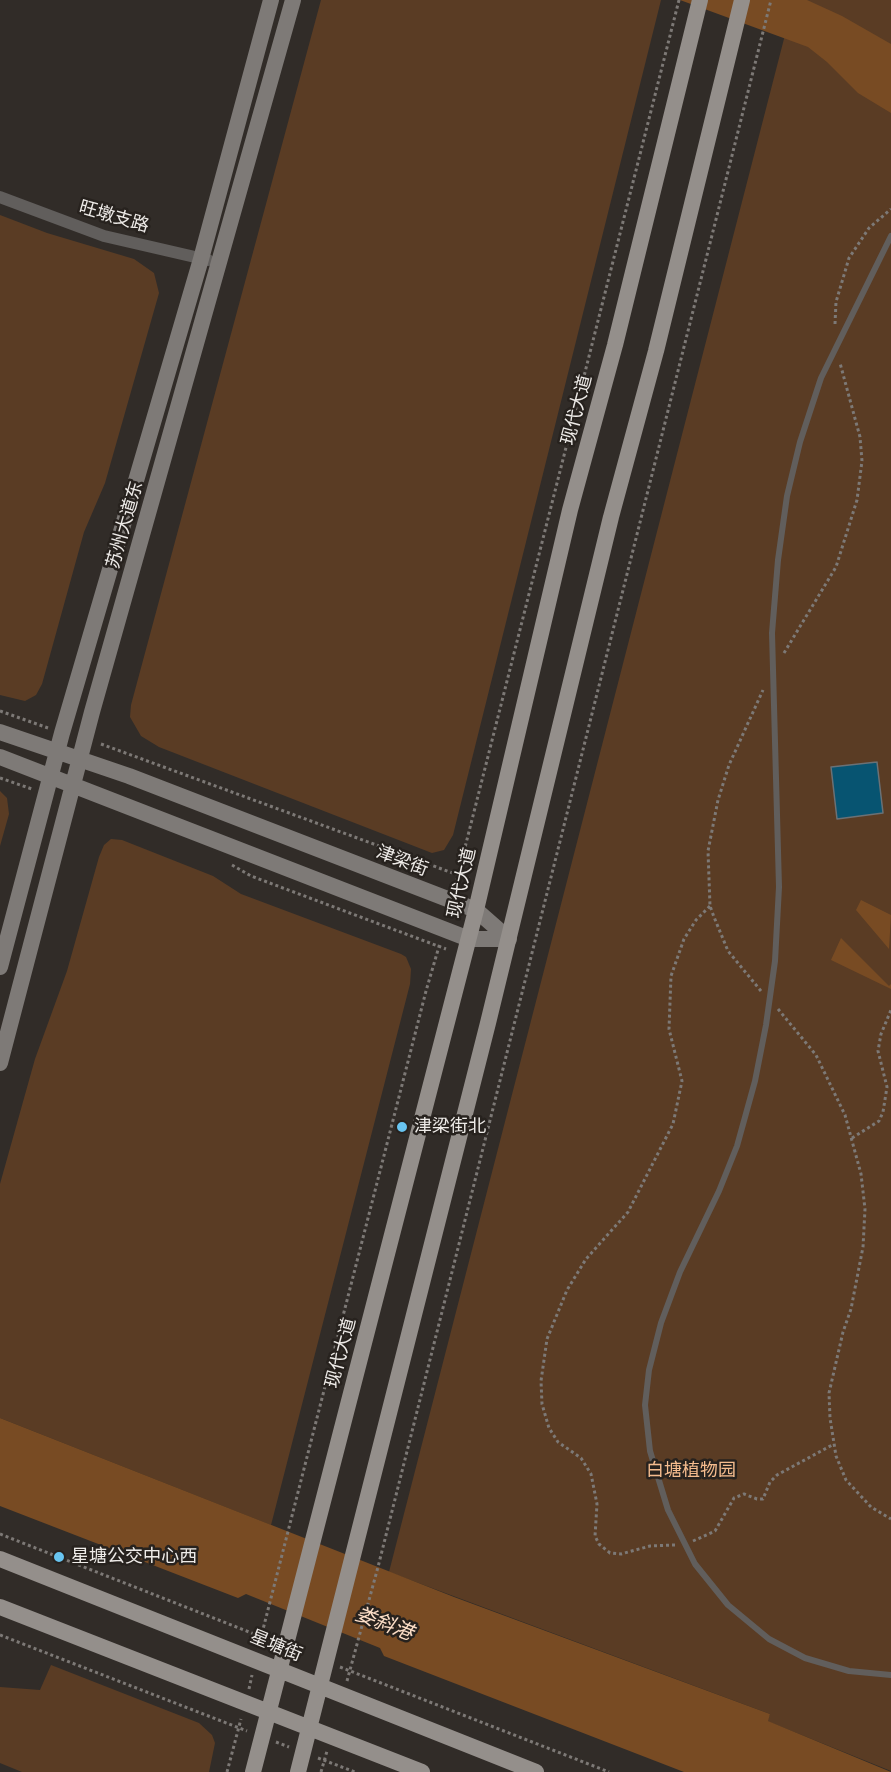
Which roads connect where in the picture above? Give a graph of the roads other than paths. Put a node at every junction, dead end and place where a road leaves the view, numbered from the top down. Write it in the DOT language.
graph roads {
  1 [pos="271,0"];
  2 [pos="293,0"];
  3 [pos="742,0"];
  4 [pos="699,4"];
  5 [pos="0,197"];
  6 [pos="891,236"];
  7 [pos="201,259"];
  8 [pos="220,264"];
  9 [pos="0,732"];
  10 [pos="56,753"];
  11 [pos="0,757"];
  12 [pos="79,759"];
  13 [pos="50,776"];
  14 [pos="72,785"];
  15 [pos="476,910"];
  16 [pos="469,939"];
  17 [pos="509,939"];
  18 [pos="0,967"];
  19 [pos="0,1063"];
  20 [pos="0,1559"];
  21 [pos="0,1607"];
  22 [pos="278,1668"];
  23 [pos="891,1675"];
  24 [pos="320,1684"];
  25 [pos="267,1710"];
  26 [pos="308,1727"];
  27 [pos="253,1772"];
  28 [pos="298,1772"];
  29 [pos="422,1772"];
  30 [pos="537,1772"];
  1 -- 7 [label="main road, 苏州大道东"];
  2 -- 8 [label="main road, 苏州大道东"];
  3 -- 17 [label="main road"];
  4 -- 15 [label="main road, 现代大道"];
  5 -- 7 [label="street, 旺墩支路"];
  6 -- 23 [label="lane"];
  7 -- 8 [label="street, 旺墩支路"];
  7 -- 10 [label="main road, 苏州大道东"];
  8 -- 12 [label="main road, 苏州大道东"];
  9 -- 10 [label="main road, 津梁街"];
  10 -- 12 [label="main road, 津梁街"];
  10 -- 13 [label="main road, 苏州大道东"];
  11 -- 13 [label="main road"];
  12 -- 14 [label="main road, 苏州大道东"];
  12 -- 15 [label="main road, 津梁街"];
  13 -- 14 [label="main road"];
  13 -- 18 [label="main road, 苏州大道东"];
  14 -- 16 [label="main road"];
  14 -- 19 [label="main road, 苏州大道东"];
  15 -- 16 [label="main road, 现代大道"];
  15 -- 17 [label="main road, 津梁街"];
  16 -- 17 [label="main road"];
  16 -- 22 [label="main road, 现代大道"];
  17 -- 24 [label="main road"];
  20 -- 22 [label="main road, 星塘街"];
  21 -- 25 [label="main road"];
  22 -- 24 [label="main road, 星塘街"];
  22 -- 25 [label="main road, 现代大道"];
  24 -- 26 [label="main road"];
  24 -- 30 [label="main road, 星塘街"];
  25 -- 26 [label="main road"];
  25 -- 27 [label="main road, 现代大道"];
  26 -- 28 [label="main road"];
  26 -- 29 [label="main road"];
}
